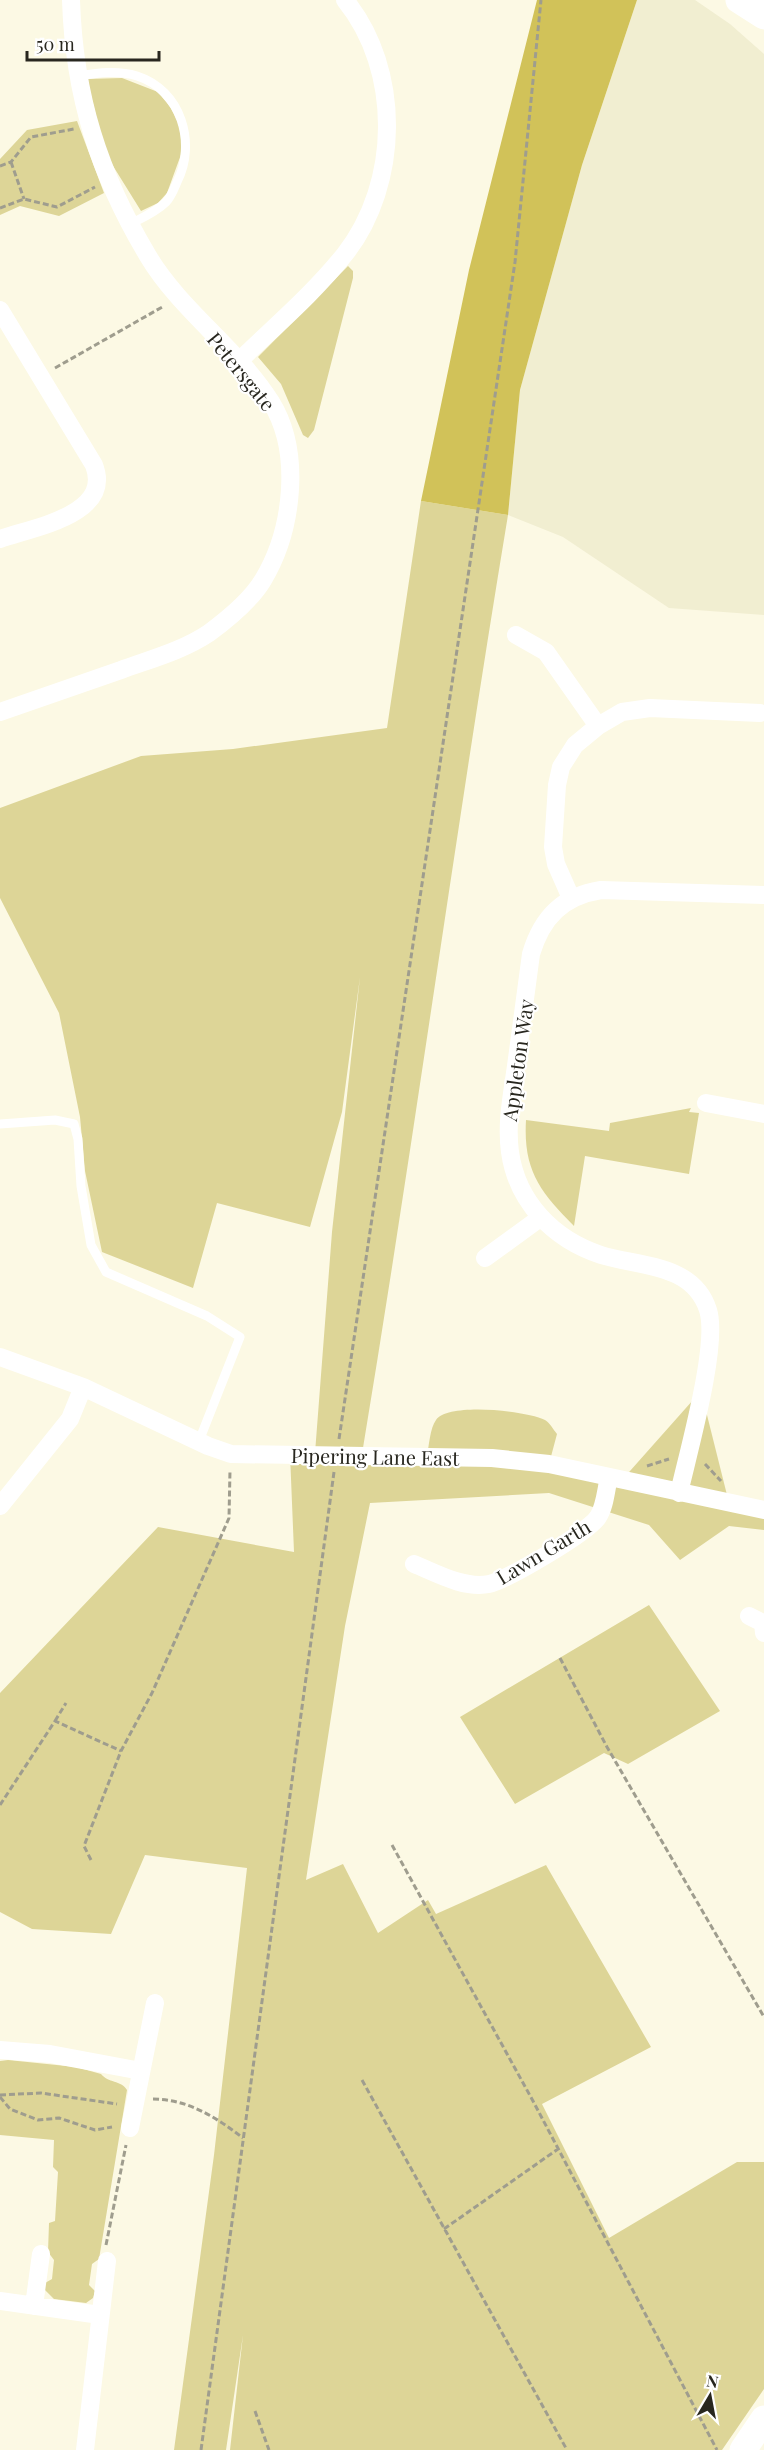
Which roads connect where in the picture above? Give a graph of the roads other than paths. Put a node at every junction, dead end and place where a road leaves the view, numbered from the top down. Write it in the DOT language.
graph roads {
  1 [pos="71,0"];
  2 [pos="345,0"];
  3 [pos="739,0"];
  4 [pos="764,16"];
  5 [pos="78,76"];
  6 [pos="130,224"];
  7 [pos="2,317"];
  8 [pos="239,361"];
  9 [pos="0,538"];
  10 [pos="516,634"];
  11 [pos="762,709"];
  12 [pos="0,712"];
  13 [pos="598,726"];
  14 [pos="764,895"];
  15 [pos="571,898"];
  16 [pos="706,1102"];
  17 [pos="764,1114"];
  18 [pos="0,1124"];
  19 [pos="540,1218"];
  20 [pos="485,1258"];
  21 [pos="0,1357"];
  22 [pos="83,1387"];
  23 [pos="199,1441"];
  24 [pos="609,1477"];
  25 [pos="679,1493"];
  26 [pos="0,1506"];
  27 [pos="764,1510"];
  28 [pos="414,1564"];
  29 [pos="155,2003"];
  30 [pos="0,2050"];
  31 [pos="141,2072"];
  32 [pos="130,2128"];
  33 [pos="41,2254"];
  34 [pos="107,2261"];
  35 [pos="0,2301"];
  36 [pos="34,2306"];
  37 [pos="100,2315"];
  38 [pos="764,2419"];
  39 [pos="85,2450"];
  40 [pos="743,2450"];
  1 -- 5 [label="street, Petersgate"];
  2 -- 8 [label="street"];
  3 -- 4 [label="street"];
  5 -- 6 [label="street, Petersgate"];
  5 -- 6 [label="lane"];
  6 -- 8 [label="street, Petersgate"];
  7 -- 9 [label="street"];
  8 -- 12 [label="street, Petersgate"];
  10 -- 13 [label="street"];
  11 -- 13 [label="street"];
  13 -- 15 [label="street"];
  14 -- 15 [label="street, Appleton Way"];
  15 -- 19 [label="street, Appleton Way"];
  16 -- 17 [label="street"];
  18 -- 23 [label="lane"];
  19 -- 20 [label="street"];
  19 -- 25 [label="street, Appleton Way"];
  21 -- 22 [label="street, Pipering Lane East"];
  22 -- 23 [label="street, Pipering Lane East"];
  22 -- 26 [label="street"];
  23 -- 24 [label="street, Pipering Lane East"];
  24 -- 25 [label="street, Pipering Lane East"];
  24 -- 28 [label="street, Lawn Garth"];
  25 -- 27 [label="street, Pipering Lane East"];
  29 -- 31 [label="street"];
  30 -- 31 [label="street"];
  31 -- 32 [label="street"];
  33 -- 36 [label="street"];
  34 -- 37 [label="street"];
  35 -- 36 [label="street"];
  36 -- 37 [label="street"];
  37 -- 39 [label="street"];
  38 -- 40 [label="street"];
}
